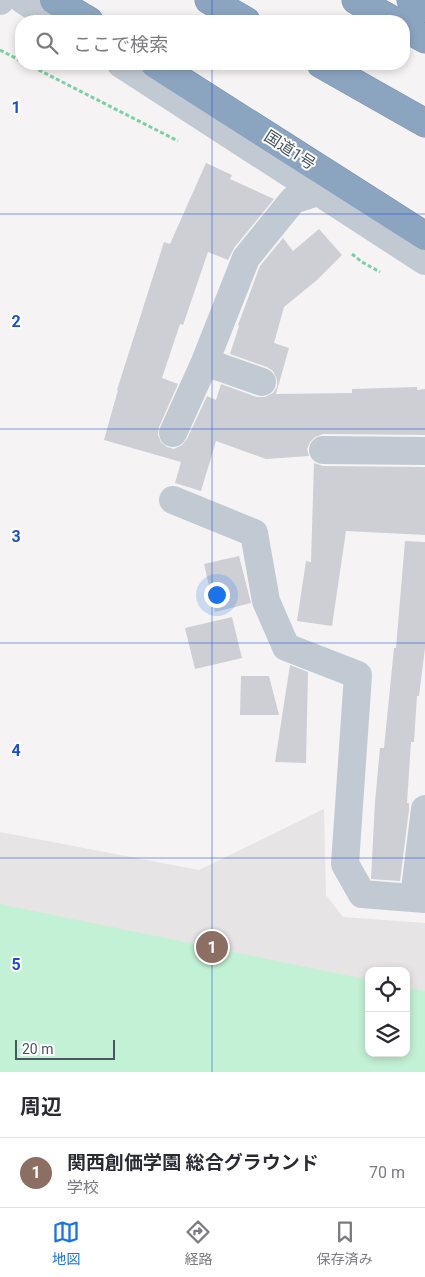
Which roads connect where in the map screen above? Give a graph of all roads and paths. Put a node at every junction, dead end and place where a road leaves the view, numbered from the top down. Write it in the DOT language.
graph roads {
  1 [pos="24,0"];
  2 [pos="54,0"];
  3 [pos="209,0"];
  4 [pos="356,0"];
  5 [pos="411,0"];
  6 [pos="425,8"];
  7 [pos="47,15"];
  8 [pos="79,15"];
  9 [pos="235,15"];
  10 [pos="383,15"];
  11 [pos="410,30"];
  12 [pos="425,39"];
  13 [pos="0,50"];
  14 [pos="15,58"];
  15 [pos="131,70"];
  16 [pos="164,70"];
  17 [pos="332,70"];
  18 [pos="425,123"];
  19 [pos="318,192"];
  20 [pos="425,236"];
  21 [pos="425,261"];
  22 [pos="205,362"];
  23 [pos="262,382"];
  24 [pos="173,433"];
  25 [pos="323,450"];
  26 [pos="425,451"];
  27 [pos="173,500"];
  28 [pos="425,809"];
  29 [pos="419,898"];
  1 -- 7 [label="street"];
  2 -- 8 [label="highway"];
  3 -- 9 [label="highway"];
  4 -- 10 [label="highway"];
  5 -- 6 [label="highway"];
  11 -- 12 [label="highway"];
  13 -- 14 [label="path"];
  15 -- 19 [label="street"];
  16 -- 20 [label="highway, 国道1号"];
  17 -- 18 [label="highway"];
  19 -- 21 [label="street"];
  19 -- 22 [label="street"];
  22 -- 23 [label="street"];
  22 -- 24 [label="street"];
  25 -- 26 [label="street"];
  27 -- 29 [label="street"];
  28 -- 29 [label="street"];
}
